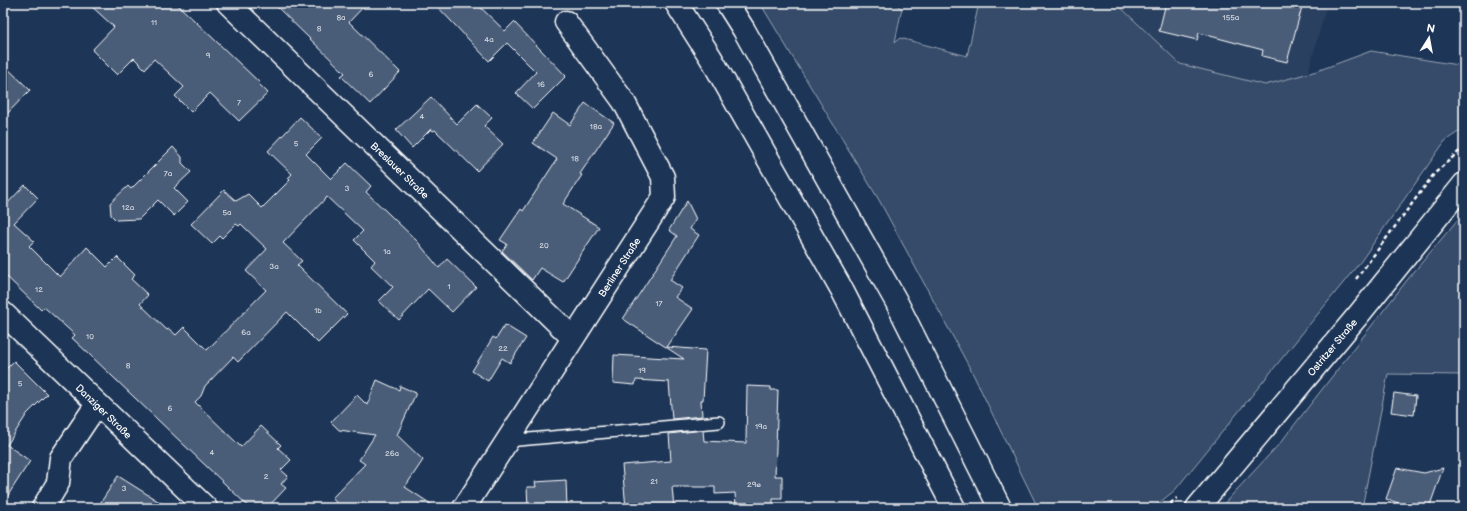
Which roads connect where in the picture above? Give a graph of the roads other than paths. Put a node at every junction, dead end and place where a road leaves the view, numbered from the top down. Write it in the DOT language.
graph roads {
  1 [pos="228,3"];
  2 [pos="676,3"];
  3 [pos="727,3"];
  4 [pos="566,22"];
  5 [pos="1464,184"];
  6 [pos="3,313"];
  7 [pos="573,338"];
  8 [pos="96,404"];
  9 [pos="719,422"];
  10 [pos="506,442"];
  11 [pos="43,508"];
  12 [pos="206,508"];
  13 [pos="464,508"];
  14 [pos="954,508"];
  15 [pos="1000,508"];
  16 [pos="1197,508"];
  1 -- 7 [label="main road, Breslauer Straße"];
  2 -- 14 [label="main road"];
  3 -- 15 [label="main road"];
  4 -- 7 [label="main road, Berliner Straße"];
  5 -- 16 [label="main road, Ostritzer Straße"];
  6 -- 8 [label="main road, Danziger Straße"];
  7 -- 10 [label="main road, Berliner Straße"];
  8 -- 11 [label="main road"];
  8 -- 12 [label="main road, Danziger Straße"];
  9 -- 10 [label="lane"];
  10 -- 13 [label="main road, Berliner Straße"];
}
